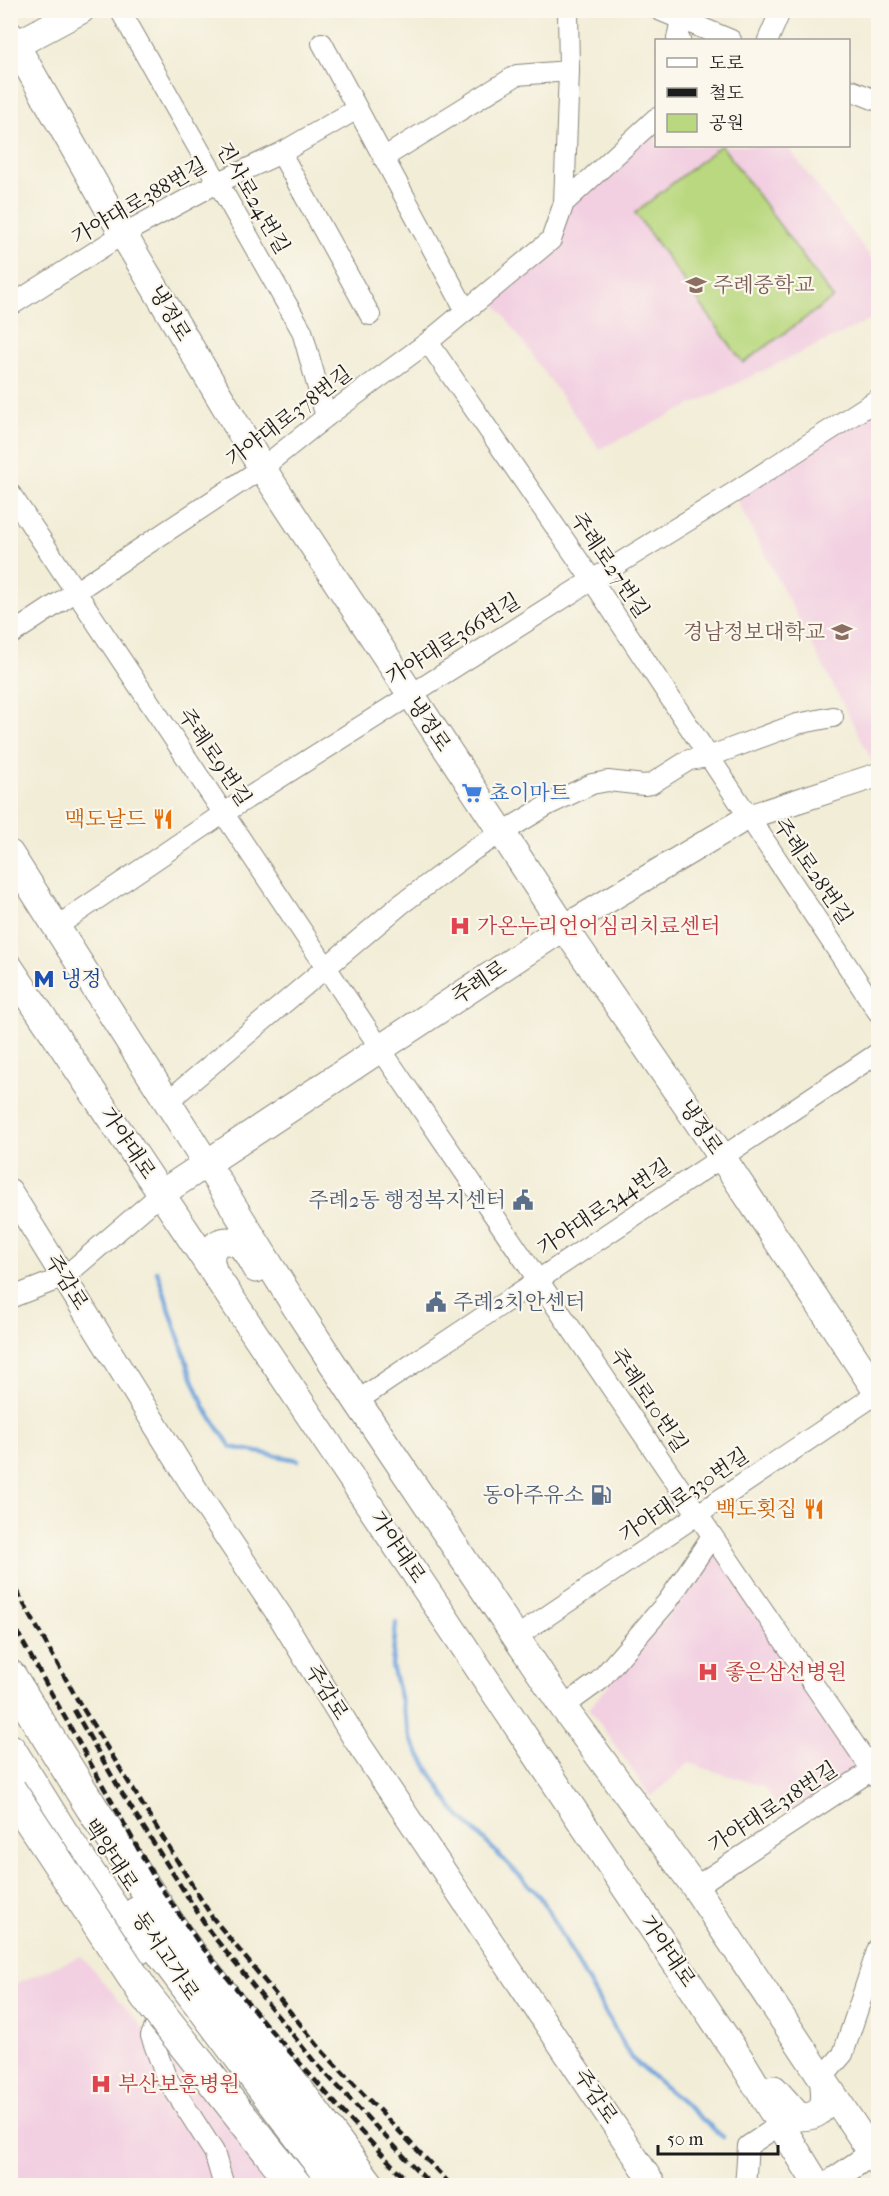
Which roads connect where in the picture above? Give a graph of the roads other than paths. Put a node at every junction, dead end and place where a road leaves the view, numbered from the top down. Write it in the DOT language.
graph roads {
  1 [pos="81,10"];
  2 [pos="120,10"];
  3 [pos="568,10"];
  4 [pos="659,10"];
  5 [pos="781,10"];
  6 [pos="681,19"];
  7 [pos="677,39"];
  8 [pos="729,39"];
  9 [pos="768,39"];
  10 [pos="12,43"];
  11 [pos="322,43"];
  12 [pos="569,71"];
  13 [pos="850,89"];
  14 [pos="879,101"];
  15 [pos="357,109"];
  16 [pos="655,120"];
  17 [pos="281,153"];
  18 [pos="383,158"];
  19 [pos="217,183"];
  20 [pos="564,203"];
  21 [pos="123,234"];
  22 [pos="10,306"];
  23 [pos="466,311"];
  24 [pos="370,315"];
  25 [pos="428,342"];
  26 [pos="879,399"];
  27 [pos="326,417"];
  28 [pos="262,468"];
  29 [pos="10,493"];
  30 [pos="592,579"];
  31 [pos="76,591"];
  32 [pos="10,635"];
  33 [pos="410,695"];
  34 [pos="833,717"];
  35 [pos="708,757"];
  36 [pos="879,775"];
  37 [pos="224,813"];
  38 [pos="748,817"];
  39 [pos="501,833"];
  40 [pos="10,854"];
  41 [pos="56,927"];
  42 [pos="564,927"];
  43 [pos="326,966"];
  44 [pos="11,971"];
  45 [pos="879,1012"];
  46 [pos="380,1048"];
  47 [pos="879,1053"];
  48 [pos="167,1102"];
  49 [pos="722,1157"];
  50 [pos="207,1164"];
  51 [pos="10,1191"];
  52 [pos="162,1193"];
  53 [pos="213,1270"];
  54 [pos="64,1277"];
  55 [pos="538,1280"];
  56 [pos="10,1298"];
  57 [pos="294,1304"];
  58 [pos="879,1393"];
  59 [pos="357,1401"];
  60 [pos="698,1514"];
  61 [pos="712,1536"];
  62 [pos="516,1637"];
  63 [pos="10,1676"];
  64 [pos="10,1692"];
  65 [pos="563,1707"];
  66 [pos="10,1716"];
  67 [pos="10,1750"];
  68 [pos="876,1772"];
  69 [pos="10,1778"];
  70 [pos="10,1790"];
  71 [pos="695,1887"];
  72 [pos="879,1948"];
  73 [pos="166,2003"];
  74 [pos="742,2062"];
  75 [pos="823,2077"];
  76 [pos="781,2124"];
  77 [pos="876,2155"];
  78 [pos="224,2186"];
  79 [pos="296,2186"];
  80 [pos="309,2186"];
  81 [pos="315,2186"];
  82 [pos="337,2186"];
  83 [pos="350,2186"];
  84 [pos="369,2186"];
  85 [pos="655,2186"];
  86 [pos="745,2186"];
  87 [pos="818,2186"];
  88 [pos="825,2186"];
  1 -- 10 [label="main road"];
  2 -- 19 [label="street, 진사로24번길"];
  3 -- 12 [label="street, 가야대로378번길"];
  4 -- 6 [label="street"];
  5 -- 9 [label="street"];
  6 -- 7 [label="street"];
  6 -- 8 [label="street"];
  10 -- 21 [label="main road, 냉정로"];
  11 -- 15 [label="street"];
  12 -- 18 [label="street"];
  12 -- 20 [label="street, 가야대로378번길"];
  13 -- 14 [label="street"];
  15 -- 17 [label="street, 가야대로388번길"];
  15 -- 18 [label="street"];
  16 -- 20 [label="street, 가야대로378번길"];
  17 -- 19 [label="street, 가야대로388번길"];
  17 -- 24 [label="street"];
  18 -- 23 [label="street"];
  19 -- 21 [label="street, 가야대로388번길"];
  19 -- 27 [label="street, 진사로24번길"];
  20 -- 23 [label="street, 가야대로378번길"];
  21 -- 22 [label="street, 가야대로388번길"];
  21 -- 28 [label="main road, 냉정로"];
  23 -- 25 [label="street, 가야대로378번길"];
  25 -- 27 [label="street, 가야대로378번길"];
  25 -- 30 [label="street, 주례로27번길"];
  26 -- 30 [label="street, 가야대로366번길"];
  27 -- 28 [label="street, 가야대로378번길"];
  28 -- 31 [label="street, 가야대로378번길"];
  28 -- 33 [label="main road, 냉정로"];
  29 -- 31 [label="street, 주례로9번길"];
  30 -- 33 [label="street, 가야대로366번길"];
  30 -- 35 [label="street, 주례로27번길"];
  31 -- 32 [label="street, 가야대로378번길"];
  31 -- 37 [label="street, 주례로9번길"];
  33 -- 37 [label="street, 가야대로366번길"];
  33 -- 39 [label="main road, 냉정로"];
  34 -- 35 [label="street"];
  35 -- 38 [label="street, 주례로27번길"];
  35 -- 39 [label="street"];
  36 -- 38 [label="street, 주례로"];
  37 -- 41 [label="street, 가야대로366번길"];
  37 -- 43 [label="street, 주례로9번길"];
  38 -- 42 [label="street, 주례로"];
  38 -- 45 [label="street, 주례로28번길"];
  39 -- 42 [label="main road, 냉정로"];
  39 -- 43 [label="street"];
  40 -- 41 [label="main road"];
  41 -- 48 [label="main road"];
  42 -- 46 [label="main road, 주례로"];
  42 -- 49 [label="main road, 냉정로"];
  43 -- 46 [label="street, 주례로9번길"];
  43 -- 48 [label="street"];
  44 -- 52 [label="main road, 가야대로"];
  46 -- 50 [label="main road, 주례로"];
  46 -- 55 [label="street, 주례로10번길"];
  47 -- 49 [label="street, 가야대로344번길"];
  48 -- 50 [label="main road"];
  49 -- 55 [label="street, 가야대로344번길"];
  49 -- 58 [label="main road, 냉정로"];
  50 -- 52 [label="main road, 주례로"];
  50 -- 57 [label="main road"];
  51 -- 54 [label="street, 주감로"];
  52 -- 53 [label="main road, 가야대로"];
  52 -- 54 [label="street"];
  53 -- 57 [label="main road"];
  53 -- 74 [label="main road, 가야대로"];
  54 -- 56 [label="street"];
  54 -- 85 [label="street, 주감로"];
  55 -- 59 [label="street, 가야대로344번길"];
  55 -- 60 [label="street, 주례로10번길"];
  57 -- 59 [label="main road"];
  58 -- 60 [label="street, 가야대로330번길"];
  59 -- 62 [label="main road"];
  60 -- 61 [label="street, 주례로10번길"];
  60 -- 62 [label="street, 가야대로330번길"];
  61 -- 65 [label="street"];
  61 -- 68 [label="street, 주례로10번길"];
  62 -- 65 [label="main road"];
  63 -- 84 [label="highway"];
  64 -- 83 [label="main road, 백양대로"];
  65 -- 71 [label="main road"];
  66 -- 82 [label="highway, 동서고가로"];
  67 -- 81 [label="highway, 동서고가로"];
  68 -- 71 [label="street, 가야대로318번길"];
  69 -- 73 [label="main road, 백양대로"];
  70 -- 79 [label="highway, bridge"];
  71 -- 75 [label="main road"];
  72 -- 75 [label="street"];
  73 -- 78 [label="street"];
  73 -- 80 [label="main road, 백양대로"];
  74 -- 75 [label="main road"];
  74 -- 76 [label="main road, 가야대로"];
  75 -- 77 [label="main road"];
  76 -- 86 [label="street"];
  76 -- 87 [label="main road, 가야대로"];
  77 -- 88 [label="street"];
}
